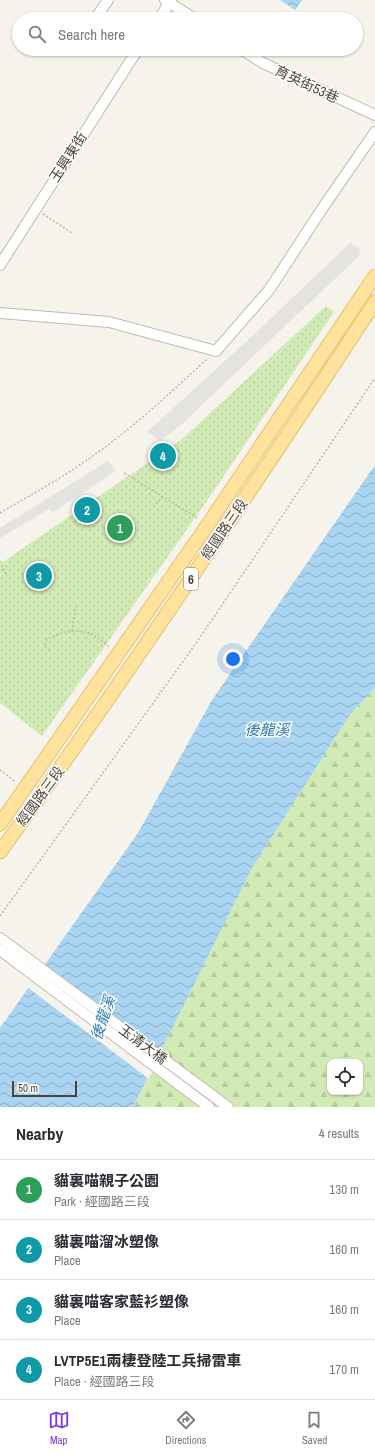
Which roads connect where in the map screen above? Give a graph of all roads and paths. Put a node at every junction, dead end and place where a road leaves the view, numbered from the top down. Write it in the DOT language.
graph roads {
  1 [pos="108,0"];
  2 [pos="169,1"];
  3 [pos="100,12"];
  4 [pos="162,12"];
  5 [pos="185,12"];
  6 [pos="133,56"];
  7 [pos="252,56"];
  8 [pos="375,115"];
  9 [pos="375,132"];
  10 [pos="35,209"];
  11 [pos="72,233"];
  12 [pos="0,263"];
  13 [pos="375,276"];
  14 [pos="375,302"];
  15 [pos="0,313"];
  16 [pos="216,351"];
  17 [pos="375,378"];
  18 [pos="124,473"];
  19 [pos="162,497"];
  20 [pos="77,506"];
  21 [pos="154,507"];
  22 [pos="0,513"];
  23 [pos="199,520"];
  24 [pos="90,527"];
  25 [pos="0,561"];
  26 [pos="7,576"];
  27 [pos="76,606"];
  28 [pos="72,631"];
  29 [pos="110,648"];
  30 [pos="49,650"];
  31 [pos="0,770"];
  32 [pos="17,783"];
  33 [pos="0,824"];
  34 [pos="0,852"];
  35 [pos="0,916"];
  36 [pos="0,938"];
  37 [pos="0,950"];
  38 [pos="209,1107"];
  39 [pos="228,1107"];
  1 -- 3 [label="street"];
  2 -- 4 [label="street"];
  2 -- 5 [label="street"];
  6 -- 10 [label="street, 玉興東街"];
  7 -- 8 [label="street, 育英街53巷"];
  9 -- 16 [label="street"];
  10 -- 11 [label="path"];
  10 -- 12 [label="street, 玉興東街"];
  13 -- 33 [label="main road, 經國路三段 / 6"];
  14 -- 34 [label="main road, 經國路三段 / 6"];
  15 -- 16 [label="street"];
  16 -- 22 [label="path"];
  17 -- 35 [label="path"];
  18 -- 19 [label="path"];
  19 -- 21 [label="path"];
  19 -- 23 [label="path"];
  20 -- 24 [label="path"];
  25 -- 26 [label="path"];
  27 -- 28 [label="path"];
  28 -- 29 [label="path"];
  28 -- 30 [label="path"];
  31 -- 32 [label="path"];
  36 -- 39 [label="street, 玉清大橋"];
  37 -- 38 [label="street, 玉清大橋"];
}
